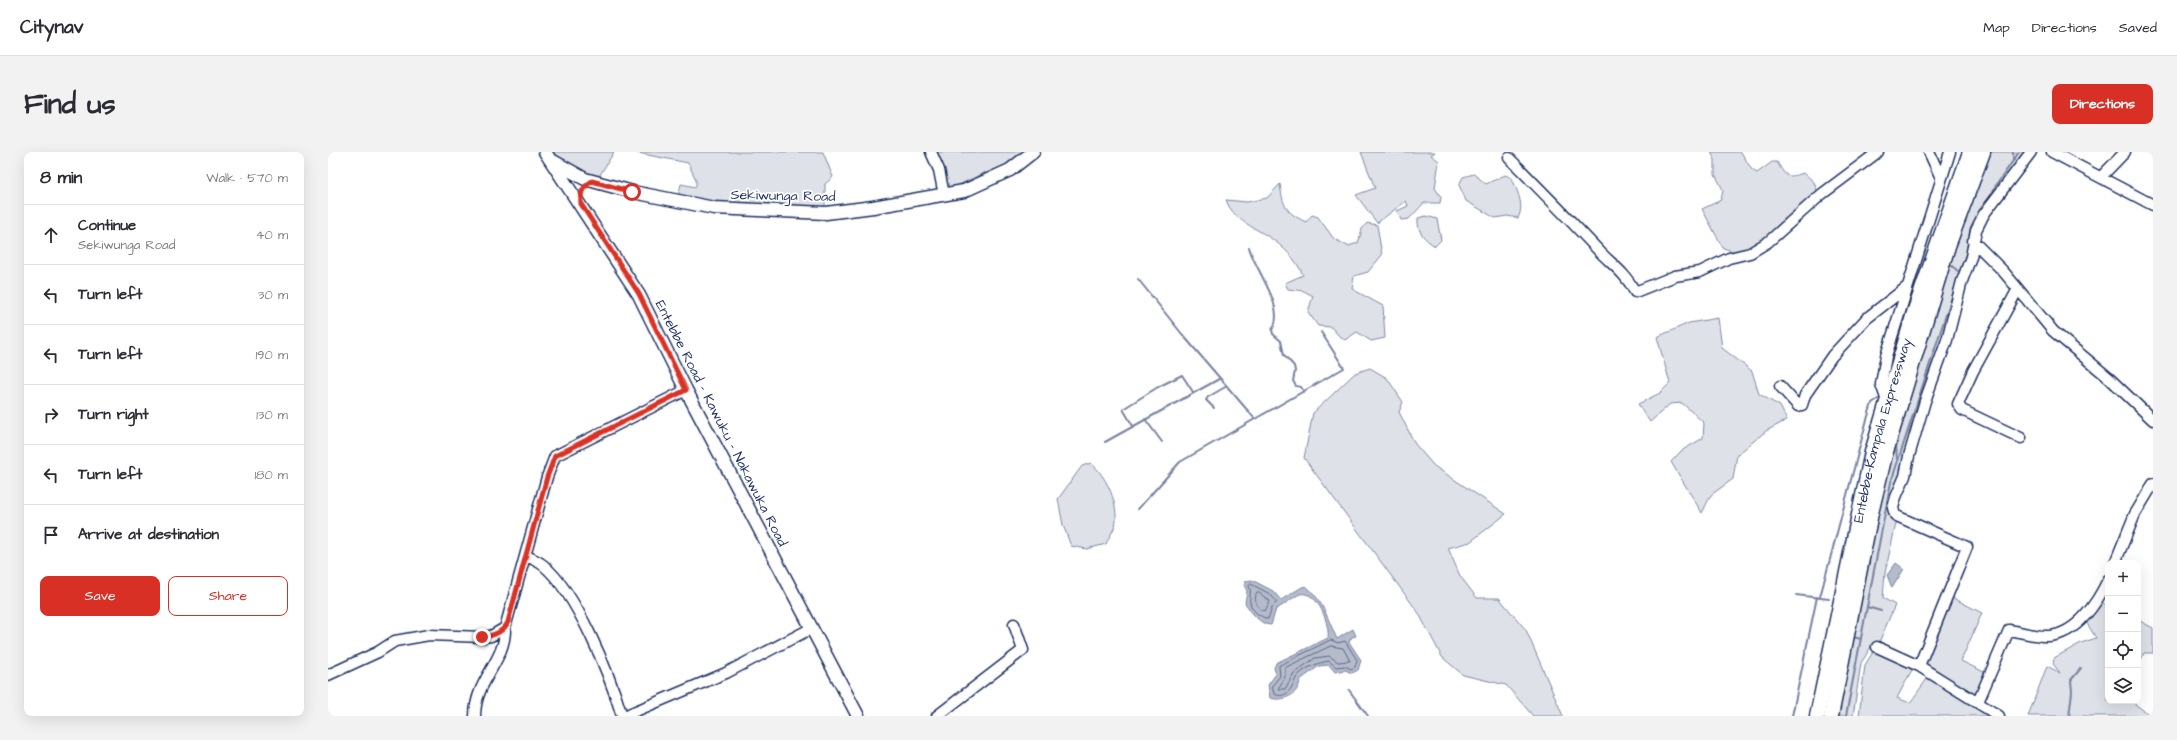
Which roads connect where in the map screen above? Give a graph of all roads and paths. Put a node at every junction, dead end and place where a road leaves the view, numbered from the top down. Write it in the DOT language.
graph roads {
  1 [pos="931,152"];
  2 [pos="1033,152"];
  3 [pos="1878,152"];
  4 [pos="1929,152"];
  5 [pos="1950,152"];
  6 [pos="1970,152"];
  7 [pos="1983,152"];
  8 [pos="2031,152"];
  9 [pos="2052,152"];
  10 [pos="2125,152"];
  11 [pos="549,156"];
  12 [pos="1508,158"];
  13 [pos="2101,177"];
  14 [pos="1941,178"];
  15 [pos="592,181"];
  16 [pos="944,194"];
  17 [pos="581,204"];
  18 [pos="2153,205"];
  19 [pos="1973,241"];
  20 [pos="1907,287"];
  21 [pos="2018,289"];
  22 [pos="1780,386"];
  23 [pos="686,390"];
  24 [pos="1887,401"];
  25 [pos="2153,420"];
  26 [pos="2021,438"];
  27 [pos="2153,484"];
  28 [pos="527,556"];
  29 [pos="2116,560"];
  30 [pos="2105,585"];
  31 [pos="1014,624"];
  32 [pos="505,628"];
  33 [pos="812,628"];
  34 [pos="1878,647"];
  35 [pos="1918,666"];
  36 [pos="328,675"];
  37 [pos="1978,702"];
  38 [pos="475,716"];
  39 [pos="623,716"];
  40 [pos="858,716"];
  41 [pos="937,716"];
  42 [pos="1817,716"];
  43 [pos="1831,716"];
  44 [pos="1999,716"];
  1 -- 16 [label="street"];
  2 -- 16 [label="main road, Sekiwunga Road"];
  3 -- 12 [label="street"];
  4 -- 14 [label="street"];
  5 -- 14 [label="street"];
  6 -- 24 [label="highway, Entebbe-Kampala Expressway"];
  7 -- 43 [label="highway, Entebbe-Kampala Expressway"];
  8 -- 19 [label="street"];
  9 -- 13 [label="street"];
  10 -- 13 [label="street"];
  11 -- 15 [label="main road, Sekiwunga Road"];
  11 -- 17 [label="main road, Entebbe Road - Kawuku - Nakawuka Road"];
  13 -- 18 [label="street"];
  14 -- 20 [label="street"];
  15 -- 16 [label="main road, Sekiwunga Road"];
  15 -- 17 [label="main road"];
  17 -- 23 [label="main road, Entebbe Road - Kawuku - Nakawuka Road"];
  19 -- 21 [label="street"];
  19 -- 35 [label="street"];
  20 -- 22 [label="street"];
  20 -- 24 [label="street"];
  21 -- 25 [label="street"];
  21 -- 26 [label="street"];
  23 -- 28 [label="street"];
  23 -- 33 [label="main road, Entebbe Road - Kawuku - Nakawuka Road"];
  24 -- 42 [label="highway, Entebbe-Kampala Expressway"];
  27 -- 29 [label="street"];
  28 -- 32 [label="street"];
  28 -- 39 [label="street"];
  30 -- 37 [label="street"];
  31 -- 41 [label="street"];
  32 -- 36 [label="street"];
  32 -- 38 [label="street"];
  33 -- 39 [label="street"];
  33 -- 40 [label="main road, Entebbe Road - Kawuku - Nakawuka Road"];
  34 -- 35 [label="street"];
  35 -- 37 [label="street"];
  37 -- 44 [label="street"];
}
